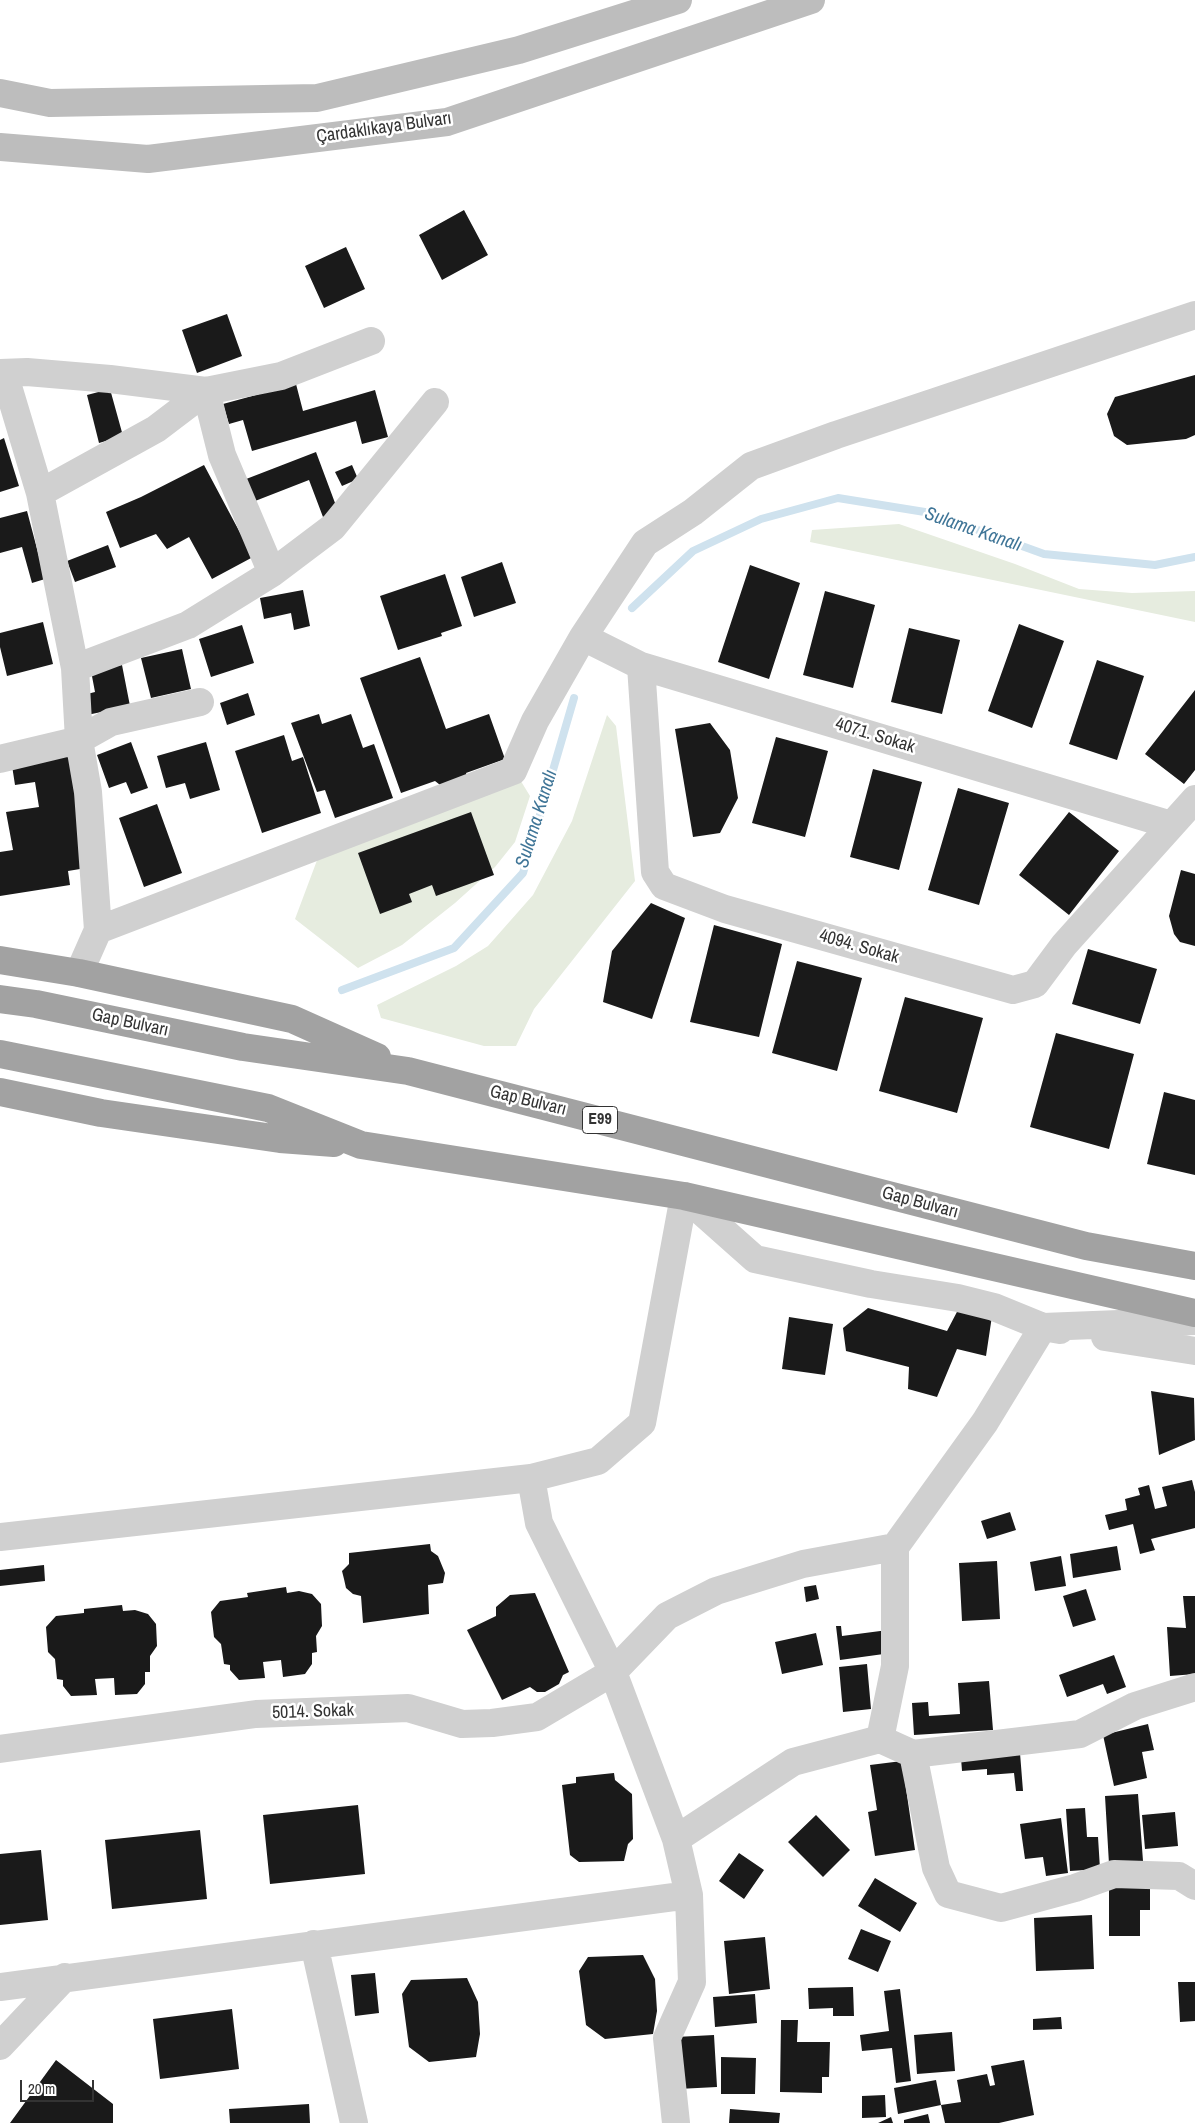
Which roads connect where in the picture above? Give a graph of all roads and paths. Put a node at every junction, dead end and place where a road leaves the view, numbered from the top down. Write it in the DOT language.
graph roads {
  1 [pos="678,0"];
  2 [pos="811,0"];
  3 [pos="0,93"];
  4 [pos="0,147"];
  5 [pos="1195,316"];
  6 [pos="371,341"];
  7 [pos="2,373"];
  8 [pos="206,391"];
  9 [pos="435,402"];
  10 [pos="40,493"];
  11 [pos="272,573"];
  12 [pos="583,637"];
  13 [pos="641,666"];
  14 [pos="75,668"];
  15 [pos="200,702"];
  16 [pos="80,740"];
  17 [pos="0,759"];
  18 [pos="1195,799"];
  19 [pos="1171,825"];
  20 [pos="98,930"];
  21 [pos="0,960"];
  22 [pos="79,973"];
  23 [pos="0,999"];
  24 [pos="0,1054"];
  25 [pos="408,1071"];
  26 [pos="0,1092"];
  27 [pos="361,1145"];
  28 [pos="684,1196"];
  29 [pos="1195,1266"];
  30 [pos="1195,1313"];
  31 [pos="1195,1321"];
  32 [pos="1043,1327"];
  33 [pos="1195,1354"];
  34 [pos="531,1478"];
  35 [pos="0,1537"];
  36 [pos="895,1547"];
  37 [pos="614,1672"];
  38 [pos="1195,1687"];
  39 [pos="880,1739"];
  40 [pos="0,1749"];
  41 [pos="913,1754"];
  42 [pos="676,1839"];
  43 [pos="1195,1886"];
  44 [pos="689,1895"];
  45 [pos="314,1944"];
  46 [pos="65,1977"];
  47 [pos="0,1987"];
  48 [pos="0,2046"];
  49 [pos="354,2123"];
  50 [pos="676,2123"];
  1 -- 3 [label="main road"];
  2 -- 4 [label="main road, Çardaklıkaya Bulvarı"];
  5 -- 12 [label="street"];
  6 -- 8 [label="street"];
  7 -- 8 [label="street"];
  7 -- 10 [label="street"];
  8 -- 10 [label="street"];
  8 -- 11 [label="street"];
  9 -- 11 [label="street"];
  10 -- 14 [label="street"];
  11 -- 14 [label="street"];
  12 -- 13 [label="street, 4071. Sokak"];
  12 -- 20 [label="street"];
  13 -- 19 [label="street, 4071. Sokak"];
  13 -- 19 [label="street, 4094. Sokak"];
  14 -- 16 [label="street"];
  15 -- 16 [label="street"];
  16 -- 17 [label="street"];
  16 -- 20 [label="street"];
  18 -- 19 [label="street, 4094. Sokak"];
  20 -- 22 [label="street"];
  21 -- 22 [label="highway"];
  22 -- 25 [label="highway"];
  23 -- 25 [label="highway, Gap Bulvarı / E99"];
  24 -- 27 [label="highway"];
  25 -- 29 [label="highway, Gap Bulvarı / E99"];
  26 -- 27 [label="highway"];
  27 -- 28 [label="highway"];
  28 -- 30 [label="highway"];
  28 -- 32 [label="street"];
  28 -- 34 [label="street"];
  31 -- 32 [label="street"];
  32 -- 33 [label="street"];
  32 -- 36 [label="street"];
  34 -- 35 [label="street"];
  34 -- 37 [label="street"];
  36 -- 37 [label="street, 5014. Sokak"];
  36 -- 39 [label="street"];
  37 -- 40 [label="street, 5014. Sokak"];
  37 -- 42 [label="street"];
  38 -- 41 [label="street"];
  39 -- 41 [label="street"];
  39 -- 42 [label="street"];
  41 -- 43 [label="street"];
  42 -- 44 [label="street"];
  44 -- 45 [label="street"];
  44 -- 50 [label="street"];
  45 -- 46 [label="street"];
  45 -- 49 [label="street"];
  46 -- 47 [label="street"];
  46 -- 48 [label="street"];
}
